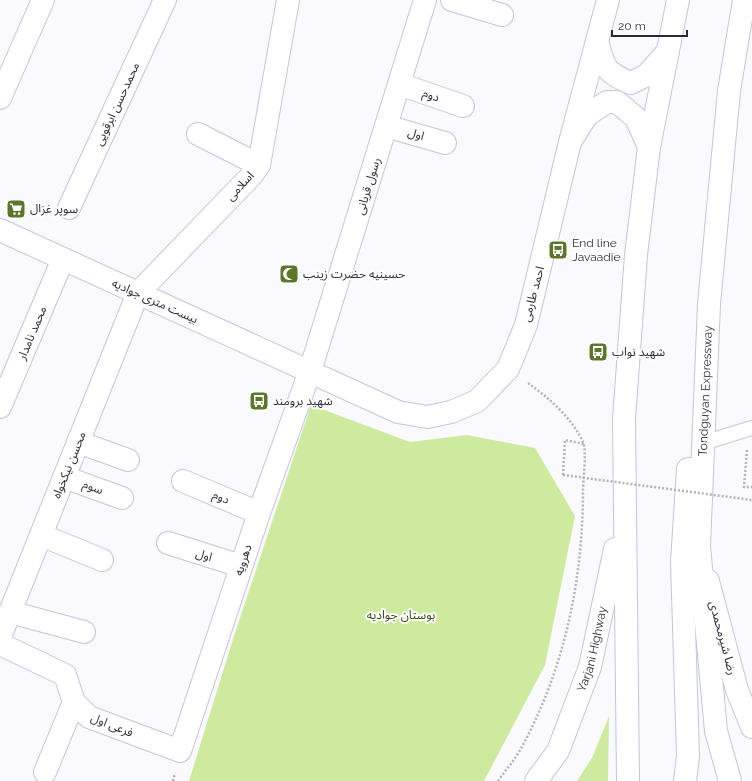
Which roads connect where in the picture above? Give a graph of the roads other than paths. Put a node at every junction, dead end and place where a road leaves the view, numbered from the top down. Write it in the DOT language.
graph roads {
  1 [pos="43,0"];
  2 [pos="165,0"];
  3 [pos="288,0"];
  4 [pos="425,0"];
  5 [pos="452,0"];
  6 [pos="608,0"];
  7 [pos="678,0"];
  8 [pos="744,0"];
  9 [pos="502,15"];
  10 [pos="596,40"];
  11 [pos="669,50"];
  12 [pos="399,84"];
  13 [pos="0,98"];
  14 [pos="463,106"];
  15 [pos="386,126"];
  16 [pos="198,134"];
  17 [pos="570,142"];
  18 [pos="445,143"];
  19 [pos="649,147"];
  20 [pos="259,165"];
  21 [pos="69,208"];
  22 [pos="0,230"];
  23 [pos="64,259"];
  24 [pos="138,293"];
  25 [pos="310,371"];
  26 [pos="705,395"];
  27 [pos="0,407"];
  28 [pos="752,428"];
  29 [pos="78,442"];
  30 [pos="703,443"];
  31 [pos="128,460"];
  32 [pos="64,477"];
  33 [pos="183,481"];
  34 [pos="122,498"];
  35 [pos="624,508"];
  36 [pos="259,513"];
  37 [pos="41,535"];
  38 [pos="168,543"];
  39 [pos="699,546"];
  40 [pos="102,560"];
  41 [pos="241,566"];
  42 [pos="10,612"];
  43 [pos="84,632"];
  44 [pos="0,638"];
  45 [pos="0,644"];
  46 [pos="74,702"];
  47 [pos="752,727"];
  48 [pos="180,751"];
  49 [pos="44,772"];
  50 [pos="536,781"];
  51 [pos="628,781"];
  52 [pos="685,781"];
  53 [pos="730,781"];
  1 -- 13 [label="main road"];
  2 -- 21 [label="main road, محمدحسن ابرقویی"];
  3 -- 20 [label="main road, اسلامی"];
  4 -- 12 [label="main road, رسول قربانی"];
  5 -- 9 [label="main road"];
  6 -- 10 [label="main road, احمد طارمی"];
  7 -- 11 [label="main road"];
  8 -- 26 [label="main road, Tondguyan Expressway"];
  10 -- 11 [label="main road"];
  10 -- 17 [label="main road, احمد طارمی"];
  11 -- 19 [label="main road"];
  12 -- 14 [label="main road, دوم"];
  12 -- 15 [label="main road, رسول قربانی"];
  15 -- 18 [label="main road, اول"];
  15 -- 25 [label="main road, رسول قربانی"];
  16 -- 20 [label="main road"];
  17 -- 19 [label="main road"];
  17 -- 25 [label="main road, احمد طارمی"];
  19 -- 35 [label="main road"];
  20 -- 24 [label="main road, اسلامی"];
  22 -- 23 [label="main road, بیست متری جوادیه"];
  23 -- 24 [label="main road, بیست متری جوادیه"];
  23 -- 27 [label="main road, محمد نامدار"];
  24 -- 25 [label="main road, بیست متری جوادیه"];
  24 -- 29 [label="main road, محسن نیکخواه"];
  25 -- 36 [label="main road, دهرویه"];
  26 -- 30 [label="main road, Tondguyan Expressway"];
  26 -- 52 [label="main road"];
  28 -- 30 [label="lane"];
  29 -- 31 [label="main road"];
  29 -- 32 [label="main road, محسن نیکخواه"];
  30 -- 39 [label="main road, Tondguyan Expressway"];
  32 -- 34 [label="main road, سوم"];
  32 -- 37 [label="main road, محسن نیکخواه"];
  33 -- 36 [label="main road, دوم"];
  35 -- 50 [label="main road, Yarjani Highway"];
  35 -- 51 [label="main road"];
  36 -- 41 [label="main road, دهرویه"];
  37 -- 40 [label="main road"];
  37 -- 42 [label="main road, محسن نیکخواه"];
  38 -- 41 [label="main road, اول"];
  39 -- 47 [label="main road, رضا شیرمحمدی"];
  39 -- 53 [label="main road, Tondguyan Expressway"];
  41 -- 48 [label="main road, دهرویه"];
  42 -- 43 [label="main road"];
  42 -- 44 [label="main road, محسن نیکخواه"];
  45 -- 46 [label="main road, فرعی اول"];
  46 -- 48 [label="main road, فرعی اول"];
  46 -- 49 [label="main road"];
}
